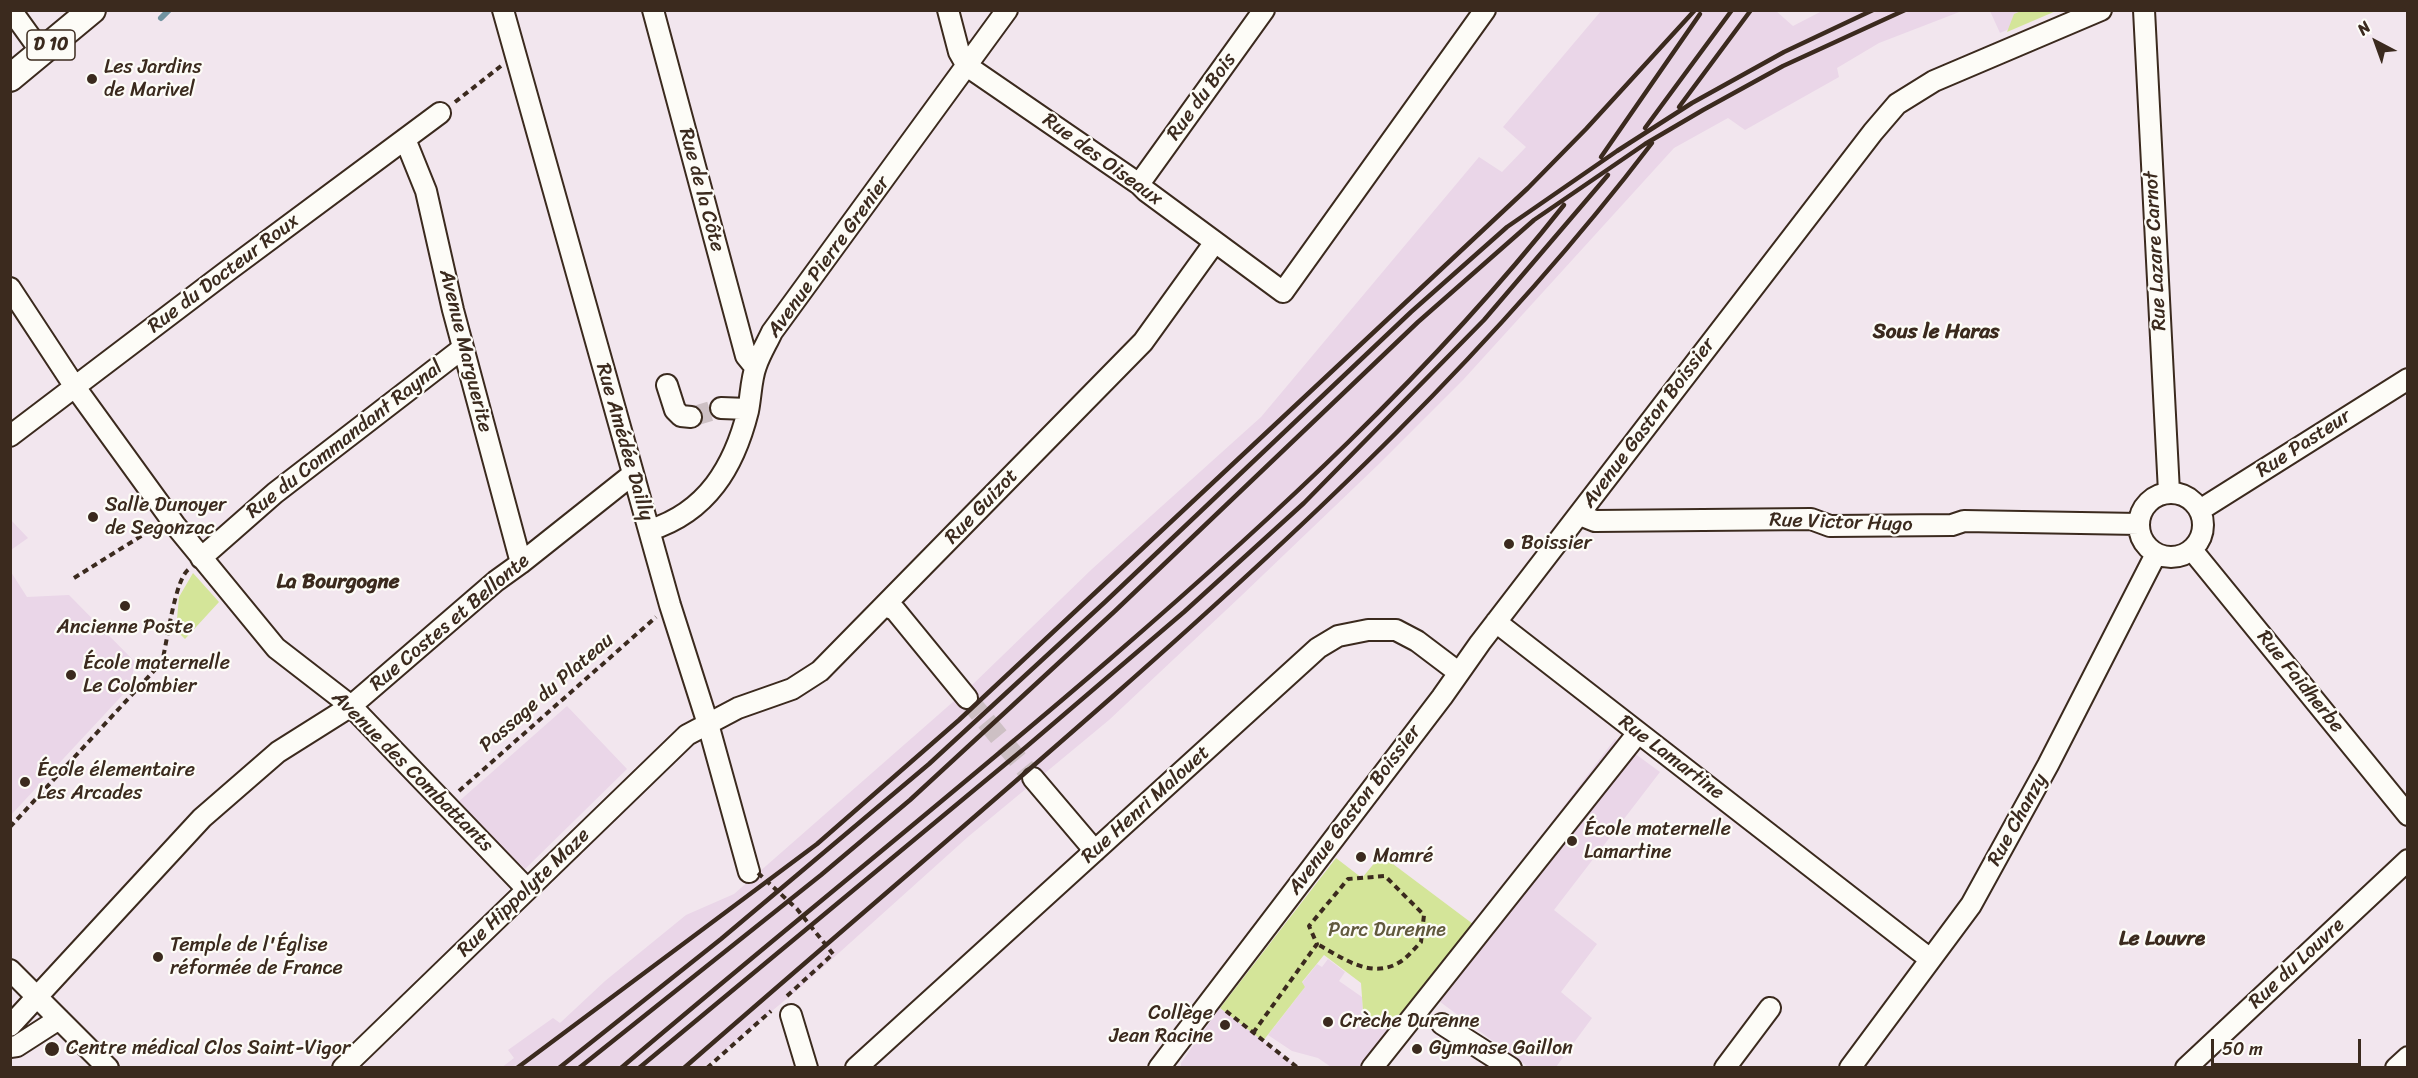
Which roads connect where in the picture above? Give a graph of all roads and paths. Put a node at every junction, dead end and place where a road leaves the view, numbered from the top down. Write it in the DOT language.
graph roads {
  1 [pos="11,10"];
  2 [pos="92,10"];
  3 [pos="503,10"];
  4 [pos="653,10"];
  5 [pos="948,10"];
  6 [pos="1007,10"];
  7 [pos="1264,10"];
  8 [pos="1485,10"];
  9 [pos="2101,10"];
  10 [pos="2144,10"];
  11 [pos="42,52"];
  12 [pos="515,55"];
  13 [pos="967,66"];
  14 [pos="10,78"];
  15 [pos="440,113"];
  16 [pos="405,139"];
  17 [pos="1139,184"];
  18 [pos="1215,242"];
  19 [pos="10,288"];
  20 [pos="463,348"];
  21 [pos="755,367"];
  22 [pos="2408,379"];
  23 [pos="667,385"];
  24 [pos="75,387"];
  25 [pos="721,408"];
  26 [pos="748,409"];
  27 [pos="691,417"];
  28 [pos="10,436"];
  29 [pos="633,474"];
  30 [pos="2169,492"];
  31 [pos="2200,510"];
  32 [pos="1580,515"];
  33 [pos="170,518"];
  34 [pos="2139,524"];
  35 [pos="650,530"];
  36 [pos="2192,550"];
  37 [pos="2156,554"];
  38 [pos="202,559"];
  39 [pos="521,563"];
  40 [pos="74,578"];
  41 [pos="670,605"];
  42 [pos="885,606"];
  43 [pos="1496,622"];
  44 [pos="1458,672"];
  45 [pos="967,698"];
  46 [pos="351,706"];
  47 [pos="708,724"];
  48 [pos="1638,733"];
  49 [pos="1033,778"];
  50 [pos="445,803"];
  51 [pos="2408,815"];
  52 [pos="10,827"];
  53 [pos="1095,852"];
  54 [pos="2408,860"];
  55 [pos="753,872"];
  56 [pos="527,889"];
  57 [pos="1317,944"];
  58 [pos="1930,959"];
  59 [pos="10,970"];
  60 [pos="38,998"];
  61 [pos="1212,999"];
  62 [pos="1770,1008"];
  63 [pos="781,1009"];
  64 [pos="59,1019"];
  65 [pos="1442,1024"];
  66 [pos="10,1026"];
  67 [pos="1253,1033"];
  68 [pos="10,1047"];
  69 [pos="2408,1057"];
  70 [pos="1165,1064"];
  71 [pos="108,1068"];
  72 [pos="343,1068"];
  73 [pos="707,1068"];
  74 [pos="807,1068"];
  75 [pos="856,1068"];
  76 [pos="1298,1068"];
  77 [pos="1372,1068"];
  78 [pos="1511,1068"];
  79 [pos="1725,1068"];
  80 [pos="1851,1068"];
  81 [pos="2186,1068"];
  82 [pos="2396,1068"];
  1 -- 11 [label="street"];
  2 -- 11 [label="main road, D 10"];
  3 -- 12 [label="street, Rue Amédée Dailly"];
  4 -- 21 [label="street, Rue de la Côte"];
  5 -- 13 [label="street"];
  6 -- 13 [label="street, Avenue Pierre Grenier"];
  7 -- 17 [label="street, Rue du Bois"];
  8 -- 18 [label="street, Rue des Oiseaux"];
  9 -- 32 [label="street, Avenue Gaston Boissier"];
  10 -- 30 [label="street, Rue Lazare Carnot"];
  11 -- 14 [label="main road, D 10"];
  12 -- 15 [label="path"];
  12 -- 29 [label="street, Rue Amédée Dailly"];
  13 -- 17 [label="street, Rue des Oiseaux"];
  13 -- 21 [label="street, Avenue Pierre Grenier"];
  15 -- 16 [label="street, Rue du Docteur Roux"];
  16 -- 20 [label="street, Avenue Marguerite"];
  16 -- 24 [label="street, Rue du Docteur Roux"];
  17 -- 18 [label="street, Rue des Oiseaux"];
  18 -- 42 [label="street, Rue Guizot"];
  19 -- 24 [label="street, Avenue des Combattants"];
  20 -- 38 [label="street, Rue du Commandant Raynal"];
  20 -- 39 [label="street, Avenue Marguerite"];
  21 -- 26 [label="street, Avenue Pierre Grenier"];
  22 -- 31 [label="street, Rue Pasteur"];
  23 -- 27 [label="street"];
  24 -- 28 [label="street, Rue du Docteur Roux"];
  24 -- 33 [label="street, Avenue des Combattants"];
  25 -- 26 [label="street"];
  26 -- 35 [label="street, Avenue Pierre Grenier"];
  29 -- 35 [label="street, Rue Amédée Dailly"];
  29 -- 39 [label="street, Rue Costes et Bellonte"];
  30 -- 31 [label="street"];
  30 -- 34 [label="street"];
  31 -- 36 [label="street"];
  32 -- 34 [label="street, Rue Victor Hugo"];
  32 -- 43 [label="street, Avenue Gaston Boissier"];
  33 -- 38 [label="street, Avenue des Combattants"];
  33 -- 40 [label="path"];
  34 -- 37 [label="street"];
  35 -- 41 [label="street, Rue Amédée Dailly"];
  36 -- 37 [label="street"];
  36 -- 51 [label="street, Rue Faidherbe"];
  37 -- 58 [label="street, Rue Chanzy"];
  38 -- 46 [label="street, Avenue des Combattants"];
  38 -- 52 [label="path"];
  39 -- 46 [label="street, Rue Costes et Bellonte"];
  41 -- 47 [label="street, Rue Amédée Dailly"];
  41 -- 50 [label="path, Passage du Plateau"];
  42 -- 45 [label="street"];
  42 -- 47 [label="street, Rue Guizot"];
  43 -- 44 [label="street, Avenue Gaston Boissier"];
  43 -- 48 [label="street, Rue Lamartine"];
  44 -- 53 [label="street, Rue Henri Malouet"];
  44 -- 61 [label="street, Avenue Gaston Boissier"];
  46 -- 50 [label="street, Avenue des Combattants"];
  46 -- 60 [label="street, Rue Costes et Bellonte"];
  47 -- 55 [label="street, Rue Amédée Dailly"];
  47 -- 56 [label="street, Rue Hippolyte Maze"];
  48 -- 58 [label="street, Rue Lamartine"];
  48 -- 77 [label="street"];
  49 -- 53 [label="street"];
  50 -- 56 [label="street, Avenue des Combattants"];
  53 -- 75 [label="street, Rue Henri Malouet"];
  54 -- 81 [label="street, Rue du Louvre"];
  55 -- 63 [label="path, bridge"];
  56 -- 72 [label="street, Rue Hippolyte Maze"];
  57 -- 57 [label="path"];
  57 -- 67 [label="path"];
  58 -- 80 [label="street, Rue Chanzy"];
  59 -- 60 [label="street"];
  60 -- 64 [label="street"];
  60 -- 66 [label="street, Rue Costes et Bellonte"];
  61 -- 67 [label="path"];
  61 -- 70 [label="street, Avenue Gaston Boissier"];
  62 -- 79 [label="street"];
  63 -- 73 [label="path"];
  63 -- 74 [label="street"];
  64 -- 68 [label="street"];
  64 -- 71 [label="street"];
  65 -- 78 [label="street"];
  67 -- 76 [label="path"];
  69 -- 82 [label="street"];
}
